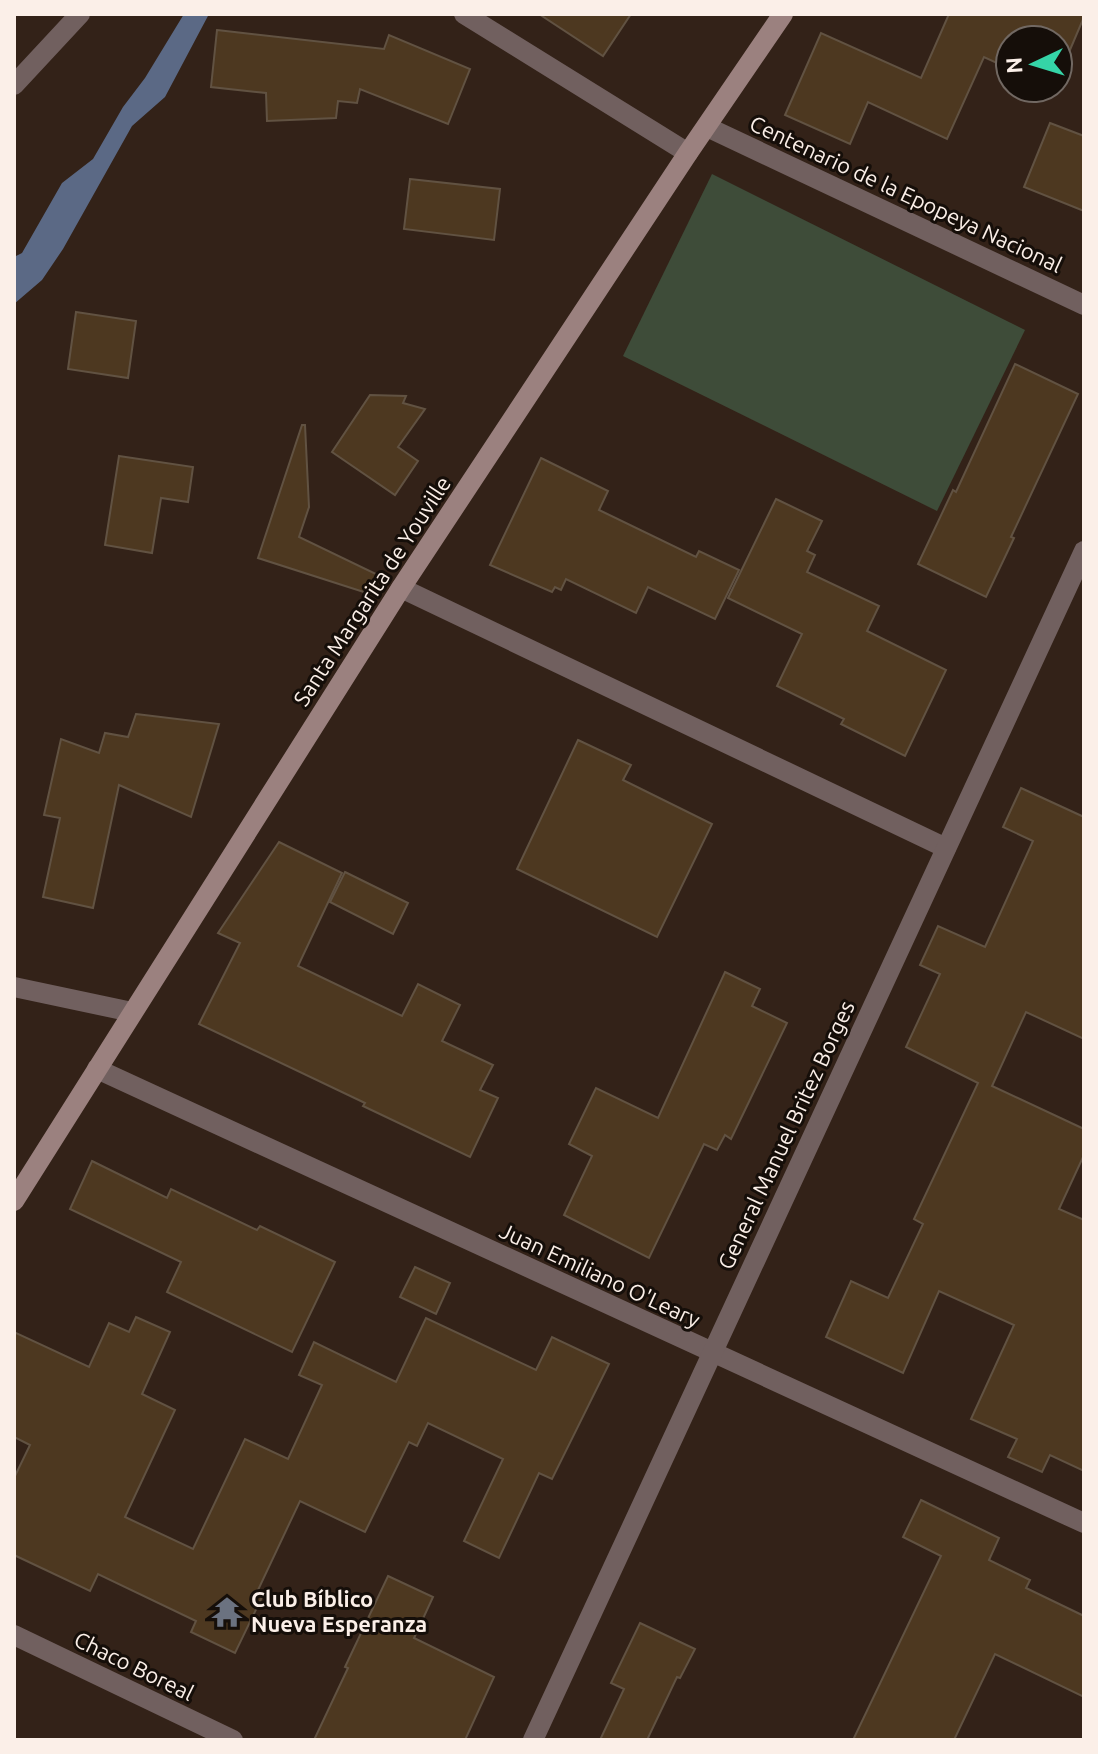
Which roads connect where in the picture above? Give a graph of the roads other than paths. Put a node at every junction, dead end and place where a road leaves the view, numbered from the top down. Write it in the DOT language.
graph roads {
  1 [pos="80,14"];
  2 [pos="464,14"];
  3 [pos="783,14"];
  4 [pos="14,85"];
  5 [pos="707,127"];
  6 [pos="688,153"];
  7 [pos="1084,305"];
  8 [pos="1084,551"];
  9 [pos="401,588"];
  10 [pos="946,848"];
  11 [pos="14,987"];
  12 [pos="132,1012"];
  13 [pos="97,1069"];
  14 [pos="14,1201"];
  15 [pos="712,1353"];
  16 [pos="1084,1523"];
  17 [pos="14,1635"];
  18 [pos="233,1740"];
  19 [pos="533,1740"];
  1 -- 4 [label="street"];
  2 -- 6 [label="street"];
  3 -- 5 [label="main road, Santa Margarita de Youville"];
  5 -- 6 [label="main road, Santa Margarita de Youville"];
  5 -- 7 [label="street, Centenario de la Epopeya Nacional"];
  6 -- 9 [label="main road, Santa Margarita de Youville"];
  8 -- 10 [label="street, General Manuel Britez Borges"];
  9 -- 10 [label="street"];
  9 -- 12 [label="main road, Santa Margarita de Youville"];
  10 -- 15 [label="street, General Manuel Britez Borges"];
  11 -- 12 [label="street"];
  12 -- 13 [label="main road, Santa Margarita de Youville"];
  13 -- 14 [label="main road, Santa Margarita de Youville"];
  13 -- 15 [label="street, Juan Emiliano O'Leary"];
  15 -- 16 [label="street, Juan Emiliano O'Leary"];
  15 -- 19 [label="street, General Manuel Britez Borges"];
  17 -- 18 [label="street, Chaco Boreal"];
}
